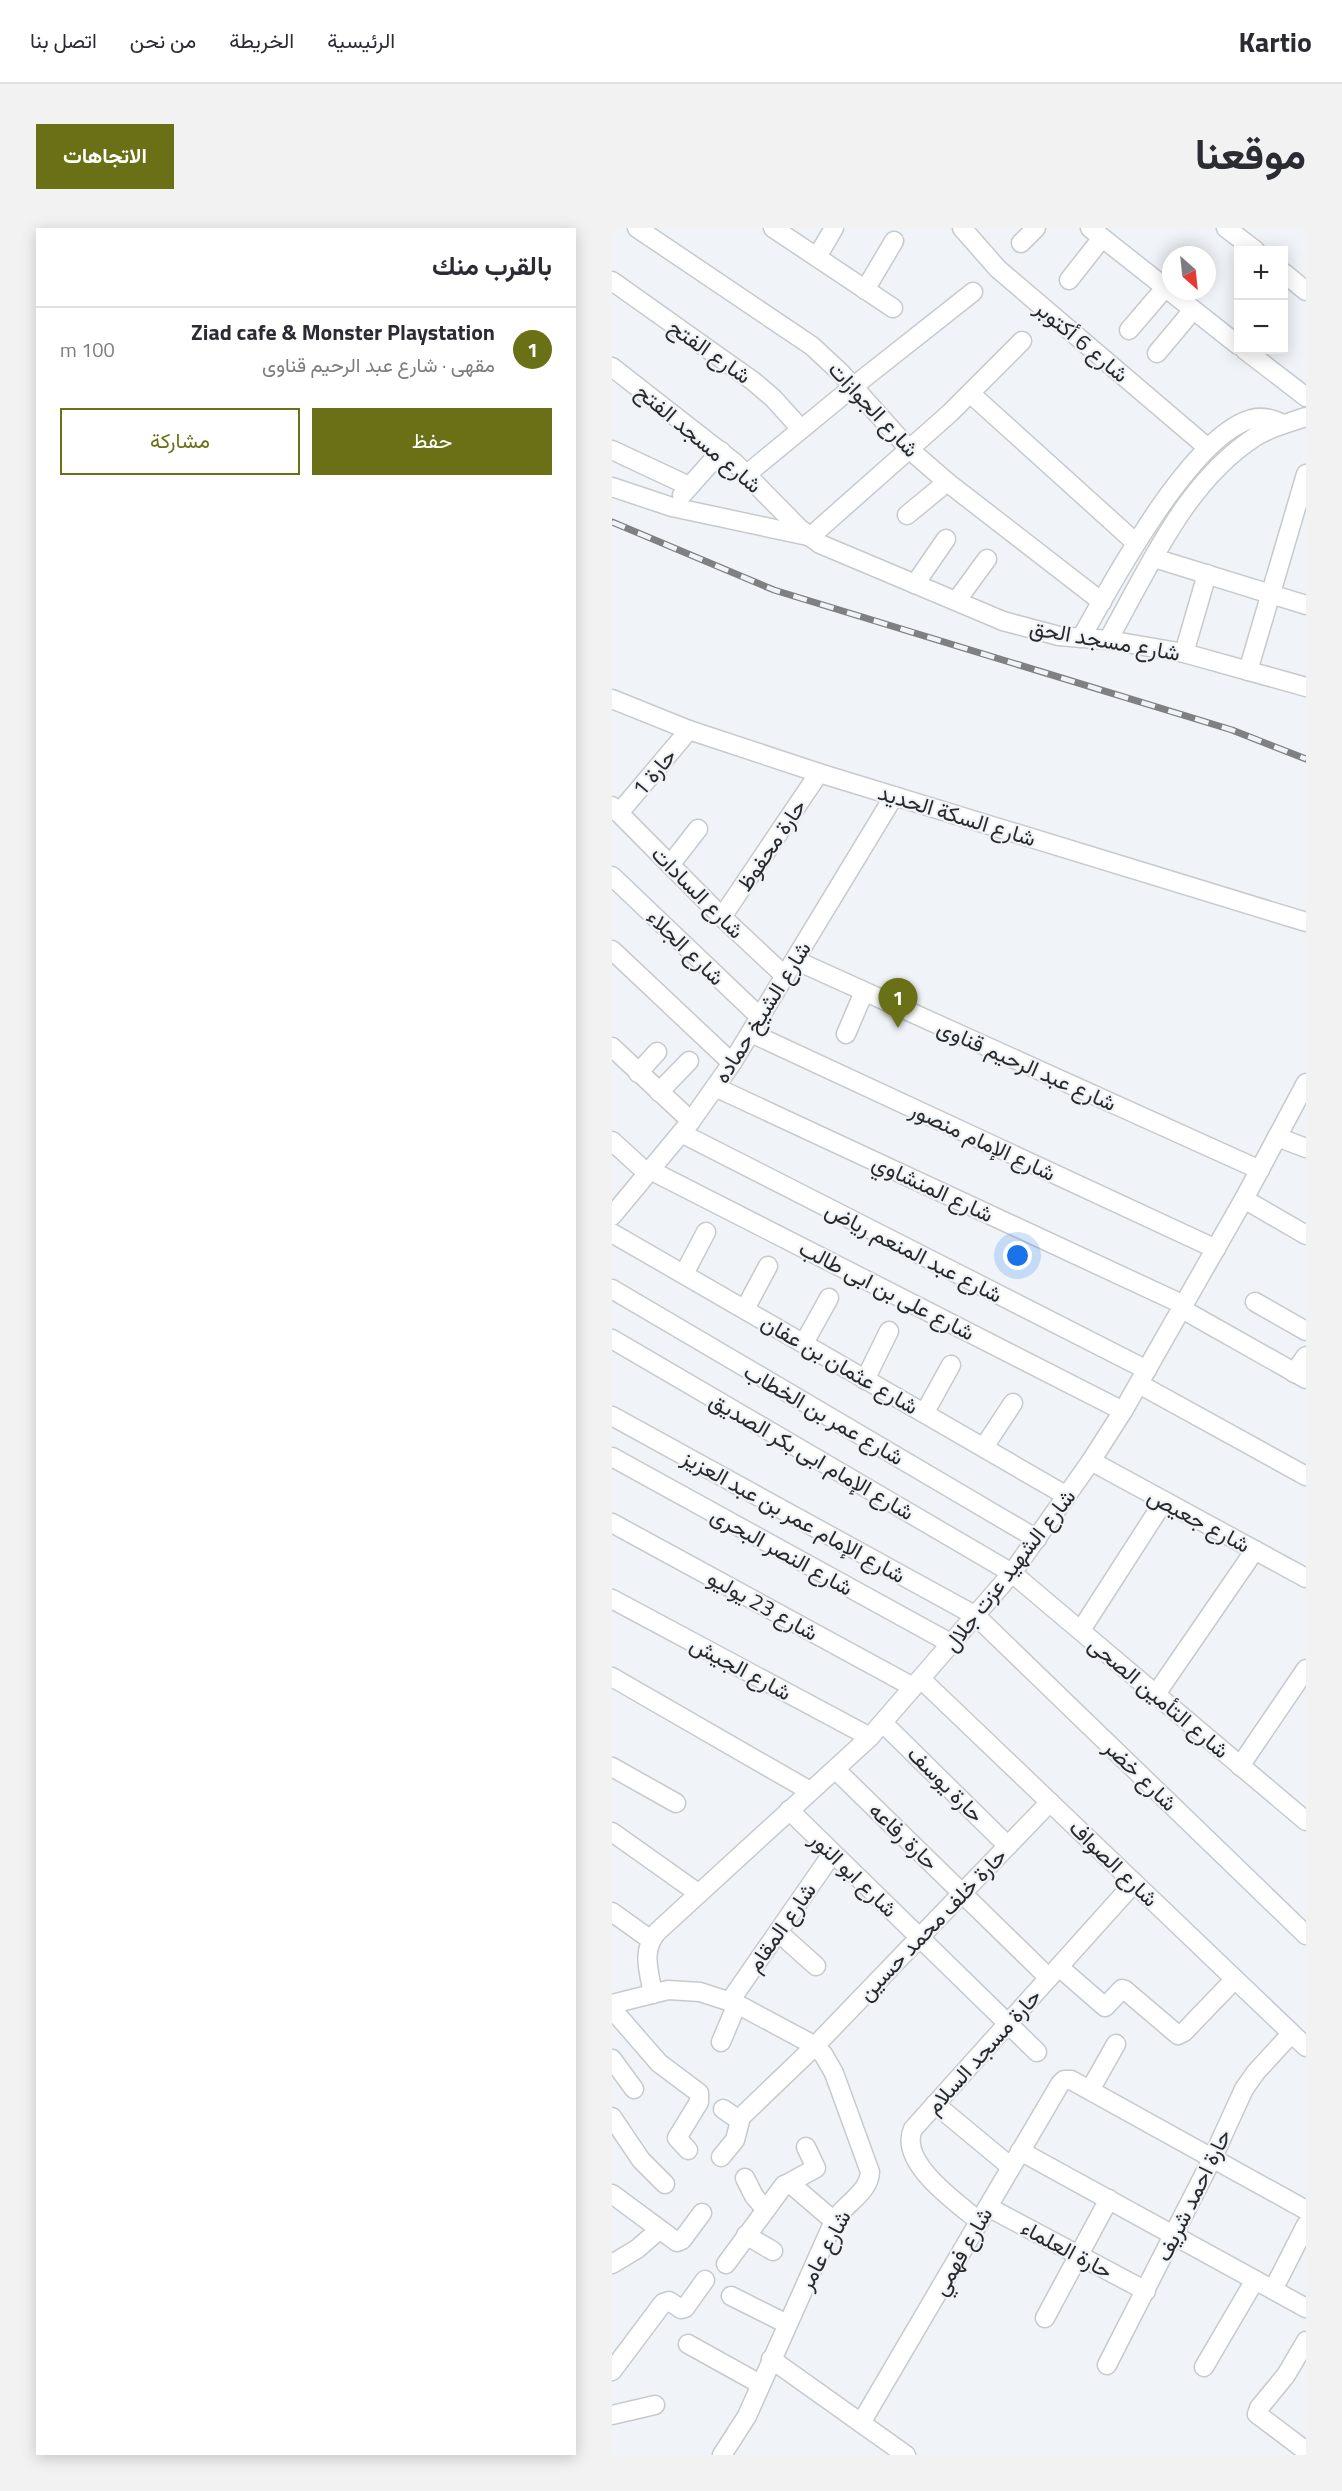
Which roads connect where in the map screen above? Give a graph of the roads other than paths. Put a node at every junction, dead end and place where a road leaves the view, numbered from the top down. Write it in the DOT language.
graph roads {
  1 [pos="637,228"];
  2 [pos="773,228"];
  3 [pos="834,228"];
  4 [pos="962,228"];
  5 [pos="1036,228"];
  6 [pos="1226,228"];
  7 [pos="1096,233"];
  8 [pos="894,241"];
  9 [pos="1021,243"];
  10 [pos="1250,246"];
  11 [pos="817,257"];
  12 [pos="1288,276"];
  13 [pos="1069,280"];
  14 [pos="612,281"];
  15 [pos="1162,284"];
  16 [pos="865,290"];
  17 [pos="1306,291"];
  18 [pos="973,292"];
  19 [pos="1162,295"];
  20 [pos="1181,300"];
  21 [pos="893,308"];
  22 [pos="1193,310"];
  23 [pos="1129,330"];
  24 [pos="1022,341"];
  25 [pos="1234,341"];
  26 [pos="1157,353"];
  27 [pos="1250,354"];
  28 [pos="612,367"];
  29 [pos="854,386"];
  30 [pos="971,394"];
  31 [pos="1306,397"];
  32 [pos="1306,417"];
  33 [pos="1283,424"];
  34 [pos="801,429"];
  35 [pos="1208,448"];
  36 [pos="909,449"];
  37 [pos="612,450"];
  38 [pos="722,451"];
  39 [pos="747,474"];
  40 [pos="1306,474"];
  41 [pos="947,482"];
  42 [pos="690,486"];
  43 [pos="612,487"];
  44 [pos="672,507"];
  45 [pos="907,515"];
  46 [pos="1299,526"];
  47 [pos="810,537"];
  48 [pos="946,539"];
  49 [pos="1136,543"];
  50 [pos="1155,558"];
  51 [pos="987,559"];
  52 [pos="1208,574"];
  53 [pos="915,584"];
  54 [pos="1271,594"];
  55 [pos="957,600"];
  56 [pos="1102,602"];
  57 [pos="1306,605"];
  58 [pos="1081,638"];
  59 [pos="1108,640"];
  60 [pos="1184,653"];
  61 [pos="1248,671"];
  62 [pos="1306,687"];
  63 [pos="612,699"];
  64 [pos="689,730"];
  65 [pos="819,773"];
  66 [pos="894,796"];
  67 [pos="615,810"];
  68 [pos="698,829"];
  69 [pos="670,865"];
  70 [pos="612,876"];
  71 [pos="722,917"];
  72 [pos="1306,922"];
  73 [pos="612,950"];
  74 [pos="790,968"];
  75 [pos="864,992"];
  76 [pos="760,1017"];
  77 [pos="751,1033"];
  78 [pos="846,1034"];
  79 [pos="612,1047"];
  80 [pos="657,1052"];
  81 [pos="689,1061"];
  82 [pos="732,1063"];
  83 [pos="638,1073"];
  84 [pos="1306,1083"];
  85 [pos="715,1087"];
  86 [pos="659,1092"];
  87 [pos="686,1127"];
  88 [pos="1277,1137"];
  89 [pos="612,1141"];
  90 [pos="1306,1148"];
  91 [pos="1260,1170"];
  92 [pos="649,1171"];
  93 [pos="1244,1199"];
  94 [pos="612,1216"];
  95 [pos="706,1232"];
  96 [pos="612,1233"];
  97 [pos="1306,1235"];
  98 [pos="1216,1249"];
  99 [pos="768,1266"];
  100 [pos="684,1274"];
  101 [pos="612,1289"];
  102 [pos="829,1298"];
  103 [pos="1255,1302"];
  104 [pos="1183,1307"];
  105 [pos="744,1309"];
  106 [pos="889,1331"];
  107 [pos="1306,1331"];
  108 [pos="612,1339"];
  109 [pos="804,1343"];
  110 [pos="1306,1356"];
  111 [pos="951,1365"];
  112 [pos="1300,1376"];
  113 [pos="1143,1377"];
  114 [pos="865,1380"];
  115 [pos="1013,1403"];
  116 [pos="1123,1411"];
  117 [pos="925,1412"];
  118 [pos="612,1416"];
  119 [pos="984,1446"];
  120 [pos="612,1457"];
  121 [pos="1091,1461"];
  122 [pos="1306,1476"];
  123 [pos="1067,1496"];
  124 [pos="1164,1501"];
  125 [pos="612,1523"];
  126 [pos="1037,1539"];
  127 [pos="1255,1550"];
  128 [pos="1012,1573"];
  129 [pos="1306,1578"];
  130 [pos="612,1599"];
  131 [pos="976,1616"];
  132 [pos="1081,1630"];
  133 [pos="952,1644"];
  134 [pos="1306,1669"];
  135 [pos="612,1677"];
  136 [pos="917,1683"];
  137 [pos="1156,1694"];
  138 [pos="884,1723"];
  139 [pos="870,1737"];
  140 [pos="1240,1766"];
  141 [pos="612,1767"];
  142 [pos="836,1770"];
  143 [pos="810,1791"];
  144 [pos="1050,1802"];
  145 [pos="676,1803"];
  146 [pos="789,1810"];
  147 [pos="1306,1821"];
  148 [pos="612,1832"];
  149 [pos="1008,1846"];
  150 [pos="832,1854"];
  151 [pos="1134,1883"];
  152 [pos="698,1893"];
  153 [pos="963,1893"];
  154 [pos="612,1912"];
  155 [pos="778,1932"];
  156 [pos="1306,1935"];
  157 [pos="919,1938"];
  158 [pos="651,1940"];
  159 [pos="816,1966"];
  160 [pos="1054,1972"];
  161 [pos="1235,1979"];
  162 [pos="653,1994"];
  163 [pos="734,2002"];
  164 [pos="612,2004"];
  165 [pos="612,2009"];
  166 [pos="1008,2024"];
  167 [pos="1291,2034"];
  168 [pos="721,2042"];
  169 [pos="1116,2044"];
  170 [pos="815,2046"];
  171 [pos="1306,2047"];
  172 [pos="1037,2052"];
  173 [pos="612,2059"];
  174 [pos="634,2089"];
  175 [pos="1090,2090"];
  176 [pos="935,2104"];
  177 [pos="723,2109"];
  178 [pos="612,2117"];
  179 [pos="739,2120"];
  180 [pos="806,2147"];
  181 [pos="688,2150"];
  182 [pos="1020,2151"];
  183 [pos="721,2157"];
  184 [pos="1212,2159"];
  185 [pos="1011,2167"];
  186 [pos="745,2178"];
  187 [pos="665,2184"];
  188 [pos="787,2184"];
  189 [pos="612,2194"];
  190 [pos="1109,2199"];
  191 [pos="765,2209"];
  192 [pos="1306,2210"];
  193 [pos="702,2213"];
  194 [pos="984,2214"];
  195 [pos="834,2221"];
  196 [pos="1306,2225"];
  197 [pos="659,2230"];
  198 [pos="746,2235"];
  199 [pos="1174,2235"];
  200 [pos="773,2251"];
  201 [pos="1079,2255"];
  202 [pos="612,2264"];
  203 [pos="726,2264"];
  204 [pos="705,2280"];
  205 [pos="1255,2280"];
  206 [pos="1273,2289"];
  207 [pos="1146,2291"];
  208 [pos="731,2296"];
  209 [pos="1306,2307"];
  210 [pos="1045,2318"];
  211 [pos="787,2324"];
  212 [pos="1306,2341"];
  213 [pos="688,2344"];
  214 [pos="771,2359"];
  215 [pos="1107,2365"];
  216 [pos="1204,2367"];
  217 [pos="612,2371"];
  218 [pos="760,2384"];
  219 [pos="655,2405"];
  220 [pos="612,2415"];
  221 [pos="861,2423"];
  222 [pos="1306,2451"];
  223 [pos="722,2455"];
  224 [pos="906,2455"];
  1 -- 29 [label="street, شارع الجوازات"];
  2 -- 11 [label="street"];
  3 -- 11 [label="street"];
  4 -- 35 [label="street, شارع 6 أكتوبر"];
  5 -- 9 [label="street"];
  6 -- 10 [label="street"];
  7 -- 13 [label="street"];
  7 -- 15 [label="street"];
  8 -- 16 [label="street"];
  11 -- 16 [label="street"];
  12 -- 17 [label="street"];
  14 -- 34 [label="street, شارع الفتح"];
  16 -- 21 [label="street"];
  18 -- 29 [label="street"];
  19 -- 23 [label="street"];
  20 -- 22 [label="street"];
  22 -- 25 [label="street"];
  22 -- 26 [label="street"];
  24 -- 30 [label="street"];
  27 -- 31 [label="street"];
  28 -- 38 [label="street, شارع مسجد الفتح"];
  29 -- 34 [label="street"];
  29 -- 36 [label="street, شارع الجوازات"];
  30 -- 36 [label="street"];
  30 -- 49 [label="street"];
  32 -- 33 [label="street"];
  33 -- 35 [label="street"];
  33 -- 50 [label="street"];
  34 -- 39 [label="street"];
  35 -- 49 [label="street"];
  36 -- 41 [label="street, شارع الجوازات"];
  36 -- 47 [label="street"];
  37 -- 42 [label="street"];
  38 -- 39 [label="street, شارع مسجد الفتح"];
  38 -- 42 [label="street"];
  39 -- 47 [label="street, شارع مسجد الفتح"];
  40 -- 46 [label="street"];
  41 -- 45 [label="street"];
  41 -- 56 [label="street, شارع الجوازات"];
  42 -- 44 [label="street"];
  43 -- 44 [label="street"];
  44 -- 47 [label="street"];
  46 -- 54 [label="street"];
  47 -- 53 [label="street, شارع مسجد الحق"];
  48 -- 53 [label="street"];
  49 -- 56 [label="street"];
  50 -- 52 [label="street"];
  50 -- 59 [label="street"];
  51 -- 55 [label="street"];
  52 -- 54 [label="street"];
  52 -- 60 [label="street"];
  53 -- 55 [label="street, شارع مسجد الحق"];
  54 -- 57 [label="street"];
  54 -- 61 [label="street"];
  55 -- 58 [label="street, شارع مسجد الحق"];
  56 -- 58 [label="street"];
  58 -- 59 [label="street, شارع مسجد الحق"];
  59 -- 60 [label="street, شارع مسجد الحق"];
  60 -- 61 [label="street, شارع مسجد الحق"];
  61 -- 62 [label="street, شارع مسجد الحق"];
  63 -- 64 [label="street, شارع السكة الحديد"];
  64 -- 65 [label="street, شارع السكة الحديد"];
  64 -- 67 [label="street, حارة 1"];
  65 -- 66 [label="street, شارع السكة الحديد"];
  65 -- 71 [label="street, حارة محفوظ"];
  66 -- 72 [label="street, شارع السكة الحديد"];
  66 -- 74 [label="street, شارع الشيخ حماده"];
  67 -- 69 [label="street, شارع السادات"];
  68 -- 69 [label="street"];
  69 -- 71 [label="street, شارع السادات"];
  70 -- 76 [label="street, شارع الجلاء"];
  71 -- 74 [label="street, شارع السادات"];
  73 -- 82 [label="street"];
  74 -- 75 [label="street, شارع عبد الرحيم قناوى"];
  74 -- 76 [label="street, شارع الشيخ حماده"];
  75 -- 78 [label="street"];
  75 -- 91 [label="street, شارع عبد الرحيم قناوى"];
  76 -- 77 [label="street, شارع الشيخ حماده"];
  77 -- 82 [label="street, شارع الشيخ حماده"];
  77 -- 98 [label="street, شارع الإمام منصور"];
  79 -- 83 [label="street, شارع عبد المنعم رياض"];
  80 -- 83 [label="street"];
  81 -- 86 [label="street"];
  82 -- 85 [label="street, شارع الشيخ حماده"];
  83 -- 86 [label="street, شارع عبد المنعم رياض"];
  84 -- 88 [label="street, شارع الشهيد عزت جلال"];
  85 -- 87 [label="street, شارع الشيخ حماده"];
  85 -- 104 [label="street, شارع المنشاوي"];
  86 -- 87 [label="street, شارع عبد المنعم رياض"];
  87 -- 92 [label="street, شارع الشيخ حماده"];
  87 -- 113 [label="street, شارع عبد المنعم رياض"];
  88 -- 90 [label="street"];
  88 -- 91 [label="street, شارع الشهيد عزت جلال"];
  89 -- 92 [label="street, شارع على بن ابى طالب"];
  91 -- 93 [label="street, شارع الشهيد عزت جلال"];
  92 -- 94 [label="street, شارع الشيخ حماده"];
  92 -- 116 [label="street, شارع على بن ابى طالب"];
  93 -- 97 [label="street"];
  93 -- 98 [label="street, شارع الشهيد عزت جلال"];
  95 -- 100 [label="street"];
  96 -- 100 [label="street, شارع عثمان بن عفان"];
  98 -- 104 [label="street, شارع الشهيد عزت جلال"];
  99 -- 105 [label="street"];
  100 -- 105 [label="street, شارع عثمان بن عفان"];
  101 -- 126 [label="street, شارع عمر بن الخطاب"];
  102 -- 109 [label="street"];
  103 -- 107 [label="street"];
  104 -- 112 [label="street, شارع المنشاوي"];
  104 -- 113 [label="street, شارع الشهيد عزت جلال"];
  105 -- 109 [label="street, شارع عثمان بن عفان"];
  106 -- 114 [label="street"];
  108 -- 128 [label="street, شارع الإمام ابى بكر الصديق"];
  109 -- 114 [label="street, شارع عثمان بن عفان"];
  110 -- 112 [label="street"];
  111 -- 117 [label="street"];
  113 -- 116 [label="street, شارع الشهيد عزت جلال"];
  113 -- 122 [label="street, شارع عبد المنعم رياض"];
  114 -- 117 [label="street, شارع عثمان بن عفان"];
  115 -- 119 [label="street"];
  116 -- 121 [label="street, شارع الشهيد عزت جلال"];
  117 -- 119 [label="street, شارع عثمان بن عفان"];
  118 -- 131 [label="street, شارع الإمام عمر بن عبد العزيز"];
  119 -- 123 [label="street, شارع عثمان بن عفان"];
  120 -- 133 [label="street, شارع النصر البحرى"];
  121 -- 123 [label="street, شارع الشهيد عزت جلال"];
  121 -- 124 [label="street, شارع جعيص"];
  123 -- 126 [label="street, شارع الشهيد عزت جلال"];
  124 -- 127 [label="street, شارع جعيص"];
  124 -- 132 [label="street"];
  125 -- 136 [label="street, شارع 23 يوليو"];
  126 -- 128 [label="street, شارع الشهيد عزت جلال"];
  127 -- 129 [label="street, شارع جعيص"];
  127 -- 137 [label="street"];
  128 -- 131 [label="street, شارع الشهيد عزت جلال"];
  128 -- 132 [label="street, شارع التأمين الصحى"];
  130 -- 139 [label="street, شارع الجيش"];
  131 -- 133 [label="street, شارع الشهيد عزت جلال"];
  131 -- 156 [label="street, شارع خضر"];
  132 -- 137 [label="street, شارع التأمين الصحى"];
  133 -- 136 [label="street, شارع الشهيد عزت جلال"];
  134 -- 140 [label="street"];
  135 -- 143 [label="street"];
  136 -- 138 [label="street, شارع الشهيد عزت جلال"];
  136 -- 144 [label="street, شارع الصواف"];
  137 -- 140 [label="street, شارع التأمين الصحى"];
  138 -- 139 [label="street, شارع الشهيد عزت جلال"];
  138 -- 149 [label="street, حارة يوسف"];
  139 -- 142 [label="street, شارع الشهيد عزت جلال"];
  140 -- 147 [label="street, شارع التأمين الصحى"];
  141 -- 145 [label="street"];
  142 -- 143 [label="street, شارع الشهيد عزت جلال"];
  142 -- 153 [label="street, حارة رفاعه"];
  143 -- 146 [label="street, شارع الشهيد عزت جلال"];
  144 -- 149 [label="street, حارة خلف محمد حسين"];
  144 -- 151 [label="street, شارع الصواف"];
  146 -- 150 [label="street, شارع ابو النور"];
  146 -- 152 [label="street, شارع الشهيد عزت جلال"];
  148 -- 152 [label="street"];
  149 -- 153 [label="street, حارة خلف محمد حسين"];
  150 -- 155 [label="street, شارع المقام"];
  150 -- 157 [label="street, شارع ابو النور"];
  151 -- 160 [label="street, حارة مسجد السلام"];
  151 -- 161 [label="street, شارع الصواف"];
  152 -- 158 [label="street, شارع الشهيد عزت جلال"];
  153 -- 157 [label="street, حارة خلف محمد حسين"];
  153 -- 160 [label="street, حارة رفاعه"];
  154 -- 158 [label="street"];
  155 -- 159 [label="street"];
  155 -- 163 [label="street, شارع المقام"];
  157 -- 166 [label="street, شارع ابو النور"];
  157 -- 170 [label="street, حارة خلف محمد حسين"];
  158 -- 162 [label="street"];
  160 -- 161 [label="street, حارة رفاعه"];
  160 -- 166 [label="street, حارة مسجد السلام"];
  161 -- 167 [label="street, شارع الصواف"];
  162 -- 163 [label="street"];
  162 -- 164 [label="street"];
  163 -- 168 [label="street, شارع المقام"];
  163 -- 170 [label="street"];
  165 -- 181 [label="street"];
  166 -- 172 [label="street, شارع ابو النور"];
  166 -- 176 [label="street, حارة مسجد السلام"];
  167 -- 171 [label="street, شارع الصواف"];
  167 -- 184 [label="street, حارة احمد شريف"];
  169 -- 175 [label="street"];
  170 -- 179 [label="street, حارة خلف محمد حسين"];
  170 -- 195 [label="street, شارع عامر"];
  173 -- 174 [label="street"];
  175 -- 182 [label="street, شارع فهمي"];
  175 -- 184 [label="street"];
  176 -- 185 [label="street"];
  176 -- 194 [label="street, حارة مسجد السلام"];
  177 -- 179 [label="street"];
  178 -- 187 [label="street"];
  179 -- 183 [label="street"];
  180 -- 188 [label="street"];
  182 -- 185 [label="street, شارع فهمي"];
  182 -- 190 [label="street"];
  184 -- 192 [label="street"];
  184 -- 199 [label="street, حارة احمد شريف"];
  185 -- 194 [label="street, شارع فهمي"];
  186 -- 191 [label="street"];
  188 -- 191 [label="street"];
  188 -- 195 [label="street"];
  189 -- 197 [label="street"];
  190 -- 199 [label="street"];
  190 -- 201 [label="street"];
  191 -- 198 [label="street"];
  193 -- 197 [label="street"];
  194 -- 201 [label="street, حارة العلماء"];
  194 -- 221 [label="street, شارع فهمي"];
  195 -- 211 [label="street, شارع عامر"];
  196 -- 206 [label="street"];
  197 -- 202 [label="street"];
  198 -- 200 [label="street"];
  198 -- 203 [label="street"];
  199 -- 205 [label="street"];
  199 -- 207 [label="street, حارة احمد شريف"];
  201 -- 207 [label="street, حارة العلماء"];
  201 -- 210 [label="street"];
  204 -- 217 [label="street"];
  205 -- 206 [label="street"];
  205 -- 216 [label="street"];
  206 -- 209 [label="street"];
  207 -- 215 [label="street, حارة احمد شريف"];
  208 -- 211 [label="street"];
  211 -- 214 [label="street, شارع عامر"];
  212 -- 222 [label="street"];
  213 -- 218 [label="street"];
  214 -- 218 [label="street, شارع عامر"];
  214 -- 221 [label="street"];
  218 -- 223 [label="street, شارع عامر"];
  219 -- 220 [label="street"];
  221 -- 224 [label="street"];
}
